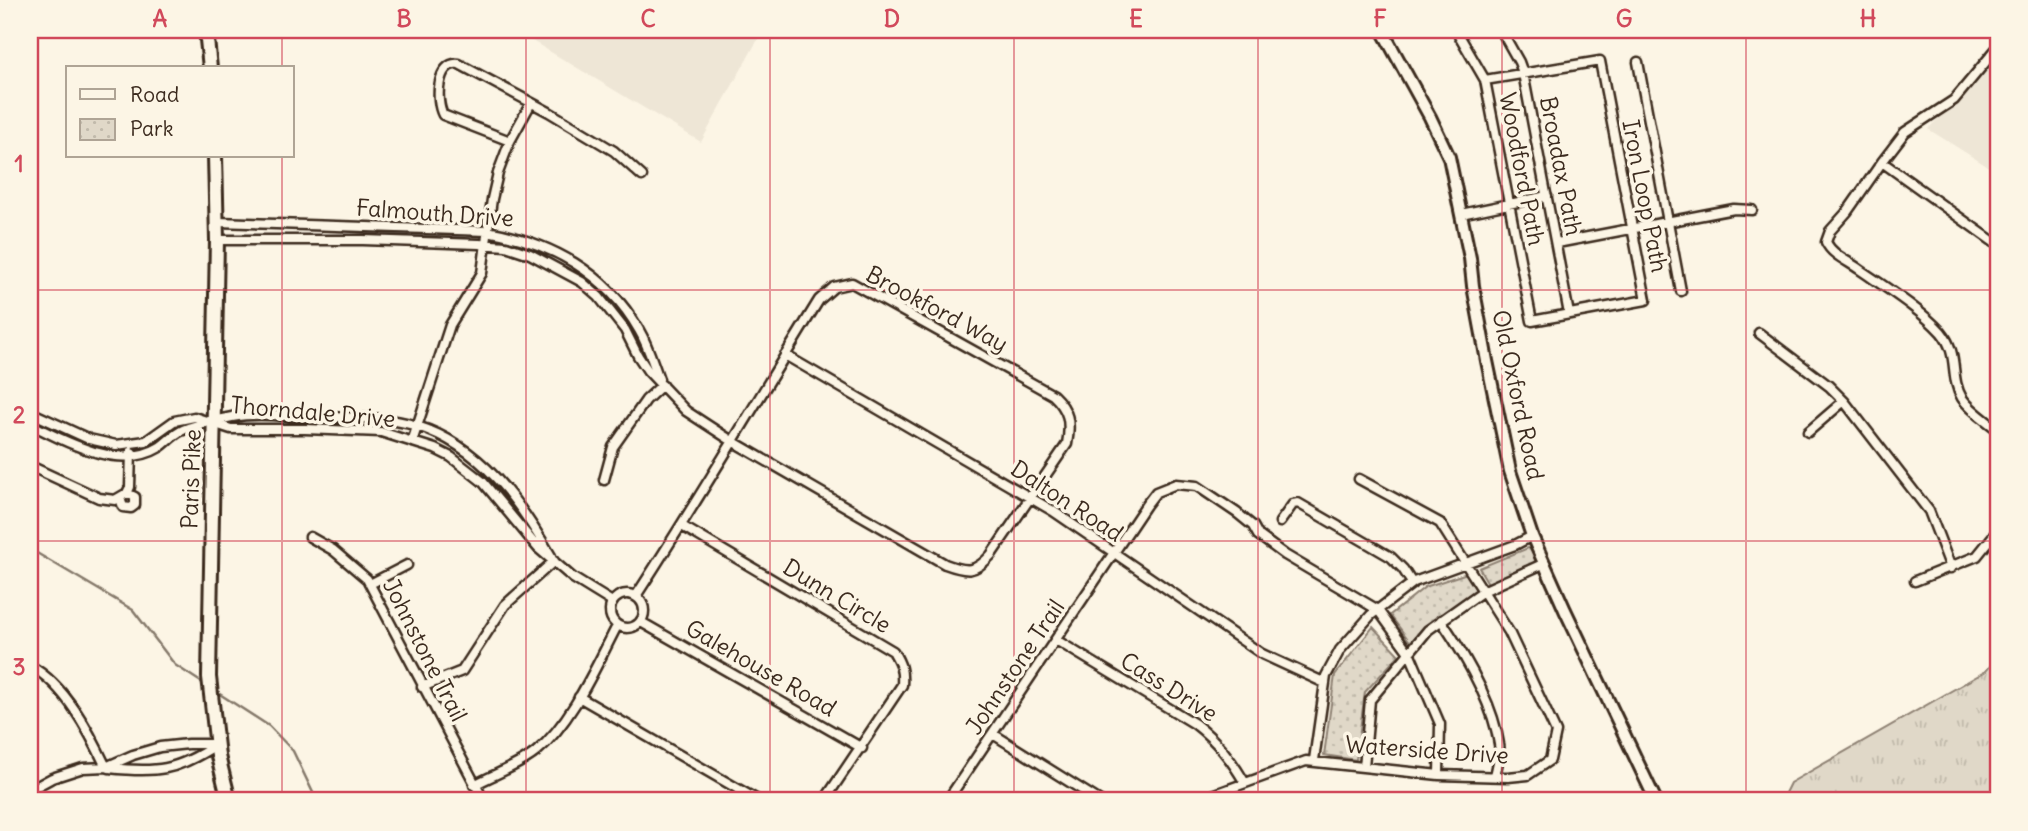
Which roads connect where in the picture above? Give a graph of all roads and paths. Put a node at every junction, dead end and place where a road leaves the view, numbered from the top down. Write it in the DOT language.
graph roads {
  1 [pos="206,30"];
  2 [pos="1382,30"];
  3 [pos="1456,30"];
  4 [pos="1502,30"];
  5 [pos="1998,47"];
  6 [pos="1638,62"];
  7 [pos="210,66"];
  8 [pos="1523,73"];
  9 [pos="1485,80"];
  10 [pos="531,103"];
  11 [pos="510,141"];
  12 [pos="215,158"];
  13 [pos="1882,162"];
  14 [pos="642,176"];
  15 [pos="1547,196"];
  16 [pos="1510,204"];
  17 [pos="1752,209"];
  18 [pos="1461,214"];
  19 [pos="217,222"];
  20 [pos="1669,222"];
  21 [pos="1632,229"];
  22 [pos="487,231"];
  23 [pos="217,240"];
  24 [pos="1557,243"];
  25 [pos="487,245"];
  26 [pos="1998,245"];
  27 [pos="1681,291"];
  28 [pos="1569,314"];
  29 [pos="1532,321"];
  30 [pos="1759,333"];
  31 [pos="785,355"];
  32 [pos="662,385"];
  33 [pos="1844,401"];
  34 [pos="30,411"];
  35 [pos="214,421"];
  36 [pos="30,424"];
  37 [pos="417,426"];
  38 [pos="1998,430"];
  39 [pos="1808,432"];
  40 [pos="732,441"];
  41 [pos="412,442"];
  42 [pos="131,444"];
  43 [pos="131,455"];
  44 [pos="30,466"];
  45 [pos="498,477"];
  46 [pos="604,480"];
  47 [pos="1359,480"];
  48 [pos="488,487"];
  49 [pos="1031,498"];
  50 [pos="1280,522"];
  51 [pos="682,526"];
  52 [pos="1998,530"];
  53 [pos="1532,536"];
  54 [pos="310,537"];
  55 [pos="1115,554"];
  56 [pos="554,561"];
  57 [pos="1466,564"];
  58 [pos="1545,564"];
  59 [pos="407,565"];
  60 [pos="1951,568"];
  61 [pos="1915,581"];
  62 [pos="1412,583"];
  63 [pos="370,584"];
  64 [pos="1483,591"];
  65 [pos="636,596"];
  66 [pos="612,602"];
  67 [pos="1378,610"];
  68 [pos="1441,620"];
  69 [pos="641,622"];
  70 [pos="617,625"];
  71 [pos="1056,640"];
  72 [pos="1409,652"];
  73 [pos="30,666"];
  74 [pos="1325,683"];
  75 [pos="422,687"];
  76 [pos="579,697"];
  77 [pos="993,734"];
  78 [pos="216,744"];
  79 [pos="862,748"];
  80 [pos="1314,760"];
  81 [pos="106,767"];
  82 [pos="1364,767"];
  83 [pos="1439,775"];
  84 [pos="1495,776"];
  85 [pos="1245,783"];
  86 [pos="474,785"];
  87 [pos="30,790"];
  88 [pos="229,801"];
  89 [pos="484,801"];
  90 [pos="759,801"];
  91 [pos="824,801"];
  92 [pos="947,801"];
  93 [pos="1100,801"];
  94 [pos="1196,801"];
  95 [pos="1656,801"];
  1 -- 7 [label="main road"];
  2 -- 18 [label="street, Old Oxford Road"];
  3 -- 9 [label="street, Woodford Path"];
  4 -- 8 [label="street, Broadax Path"];
  5 -- 13 [label="street"];
  6 -- 20 [label="street"];
  8 -- 9 [label="street"];
  8 -- 15 [label="street, Broadax Path"];
  8 -- 21 [label="street, Iron Loop Path"];
  9 -- 16 [label="street, Woodford Path"];
  10 -- 11 [label="street"];
  10 -- 11 [label="street"];
  10 -- 14 [label="street"];
  11 -- 22 [label="street"];
  12 -- 19 [label="main road, Paris Pike"];
  13 -- 26 [label="street"];
  13 -- 38 [label="street"];
  15 -- 16 [label="street"];
  15 -- 24 [label="street, Broadax Path"];
  16 -- 18 [label="street"];
  16 -- 29 [label="street, Woodford Path"];
  17 -- 20 [label="street"];
  18 -- 53 [label="street, Old Oxford Road"];
  19 -- 22 [label="street, Falmouth Drive"];
  19 -- 23 [label="main road, Paris Pike"];
  20 -- 21 [label="street"];
  20 -- 27 [label="street"];
  21 -- 24 [label="street"];
  21 -- 28 [label="street, Iron Loop Path"];
  22 -- 25 [label="street"];
  22 -- 32 [label="street, Falmouth Drive"];
  23 -- 25 [label="street, Falmouth Drive"];
  23 -- 35 [label="main road, Paris Pike"];
  24 -- 28 [label="street, Broadax Path"];
  25 -- 32 [label="street, Falmouth Drive"];
  25 -- 37 [label="street"];
  28 -- 29 [label="street, Iron Loop Path"];
  30 -- 33 [label="street"];
  31 -- 40 [label="street, Brookford Way"];
  31 -- 49 [label="street, Dalton Road"];
  31 -- 49 [label="street, Brookford Way"];
  32 -- 40 [label="street, Falmouth Drive"];
  32 -- 46 [label="street"];
  33 -- 39 [label="street"];
  33 -- 60 [label="street"];
  34 -- 42 [label="street"];
  35 -- 37 [label="street, Thorndale Drive"];
  35 -- 41 [label="street, Thorndale Drive"];
  35 -- 42 [label="street"];
  35 -- 43 [label="street"];
  35 -- 78 [label="main road, Paris Pike"];
  36 -- 43 [label="street"];
  37 -- 41 [label="street"];
  37 -- 45 [label="street, Thorndale Drive"];
  40 -- 49 [label="street, Falmouth Drive"];
  40 -- 51 [label="street, Brookford Way"];
  41 -- 48 [label="street, Thorndale Drive"];
  42 -- 43 [label="street"];
  43 -- 44 [label="street"];
  45 -- 48 [label="street"];
  45 -- 56 [label="street, Thorndale Drive"];
  47 -- 57 [label="street, Waterside Drive"];
  48 -- 56 [label="street, Thorndale Drive"];
  49 -- 55 [label="street, Dalton Road"];
  50 -- 62 [label="street"];
  51 -- 65 [label="street, Brookford Way"];
  51 -- 79 [label="street, Dunn Circle"];
  52 -- 60 [label="street"];
  53 -- 57 [label="street"];
  53 -- 58 [label="street, Old Oxford Road"];
  54 -- 63 [label="street, Johnstone Trail"];
  55 -- 67 [label="street, Johnstone Trail"];
  55 -- 71 [label="street, Johnstone Trail"];
  55 -- 74 [label="street, Dalton Road"];
  56 -- 66 [label="street, Thorndale Drive"];
  56 -- 75 [label="street"];
  57 -- 62 [label="street"];
  57 -- 64 [label="street, Waterside Drive"];
  58 -- 64 [label="street"];
  58 -- 95 [label="street, Old Oxford Road"];
  59 -- 63 [label="street"];
  60 -- 61 [label="street"];
  62 -- 67 [label="street"];
  63 -- 75 [label="street, Johnstone Trail"];
  64 -- 68 [label="street"];
  64 -- 84 [label="street, Waterside Drive"];
  65 -- 66 [label="street"];
  65 -- 69 [label="street"];
  66 -- 70 [label="street"];
  67 -- 72 [label="street"];
  67 -- 74 [label="street"];
  68 -- 72 [label="street"];
  68 -- 84 [label="street"];
  69 -- 70 [label="street"];
  69 -- 79 [label="street, Galehouse Road"];
  70 -- 76 [label="street"];
  71 -- 77 [label="street, Johnstone Trail"];
  71 -- 85 [label="street, Cass Drive"];
  72 -- 82 [label="street"];
  72 -- 83 [label="street"];
  73 -- 81 [label="street"];
  74 -- 80 [label="street"];
  75 -- 86 [label="street, Johnstone Trail"];
  76 -- 86 [label="street"];
  76 -- 90 [label="street"];
  77 -- 92 [label="street, Johnstone Trail"];
  77 -- 93 [label="street"];
  78 -- 81 [label="street"];
  78 -- 81 [label="street"];
  78 -- 88 [label="main road, Paris Pike"];
  79 -- 91 [label="street, Dunn Circle"];
  80 -- 82 [label="street, Waterside Drive"];
  80 -- 85 [label="street, Waterside Drive"];
  81 -- 87 [label="street"];
  82 -- 83 [label="street, Waterside Drive"];
  83 -- 84 [label="street, Waterside Drive"];
  85 -- 94 [label="street, Waterside Drive"];
  86 -- 89 [label="street, Johnstone Trail"];
}
